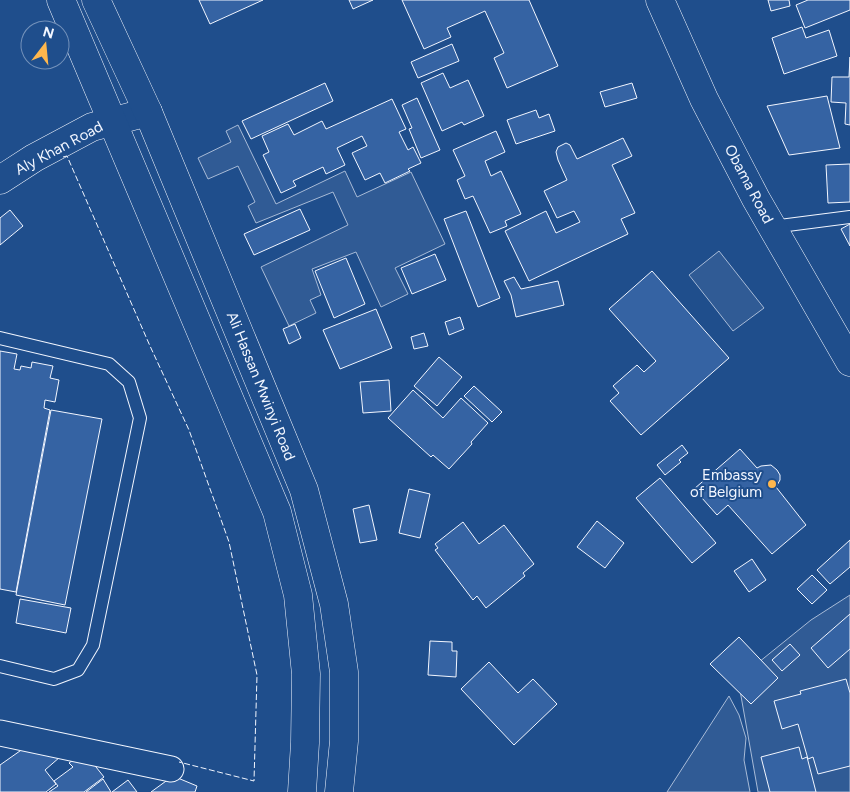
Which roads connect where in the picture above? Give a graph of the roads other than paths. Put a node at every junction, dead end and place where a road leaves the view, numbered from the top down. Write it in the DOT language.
graph roads {
  1 [pos="61,0"];
  2 [pos="96,0"];
  3 [pos="660,0"];
  4 [pos="148,112"];
  5 [pos="112,122"];
  6 [pos="0,180"];
  7 [pos="850,217"];
  8 [pos="772,227"];
  9 [pos="0,338"];
  10 [pos="850,362"];
  11 [pos="0,666"];
  12 [pos="0,733"];
  13 [pos="171,769"];
  14 [pos="302,792"];
  15 [pos="339,792"];
  1 -- 5 [label="main road"];
  2 -- 4 [label="main road, Ali Hassan Mwinyi Road"];
  3 -- 8 [label="main road, Obama Road"];
  4 -- 5 [label="main road, Aly Khan Road"];
  4 -- 15 [label="main road, Ali Hassan Mwinyi Road"];
  5 -- 6 [label="main road, Aly Khan Road"];
  5 -- 14 [label="main road"];
  7 -- 8 [label="lane"];
  8 -- 10 [label="main road, Obama Road"];
  9 -- 11 [label="lane"];
  12 -- 13 [label="street"];
}
